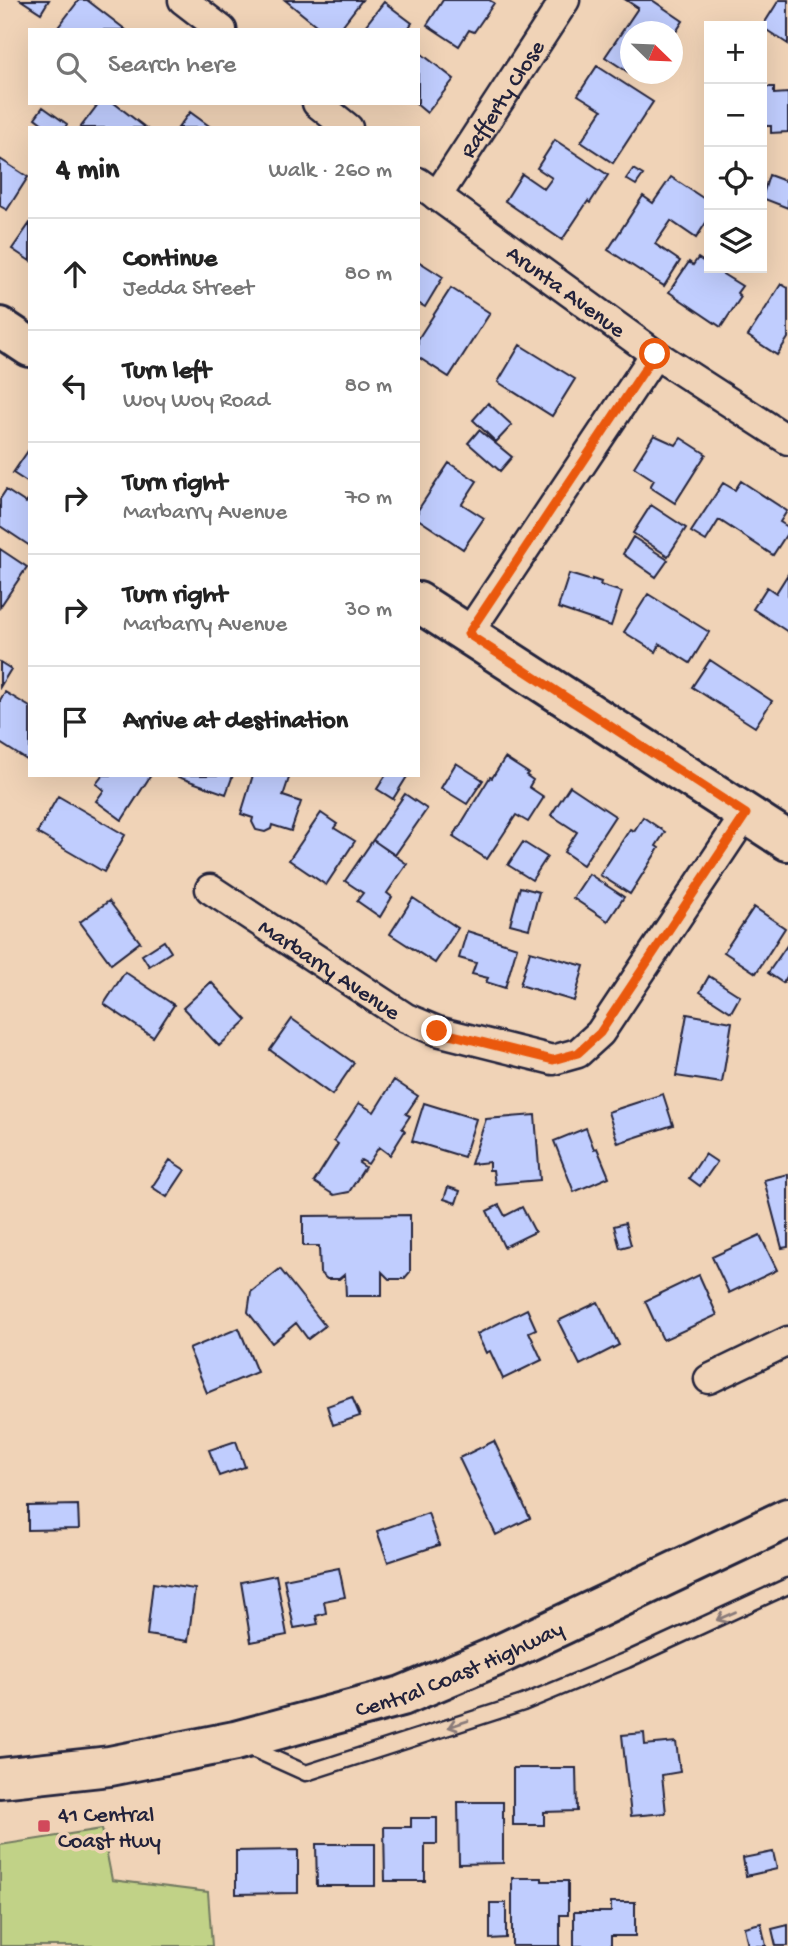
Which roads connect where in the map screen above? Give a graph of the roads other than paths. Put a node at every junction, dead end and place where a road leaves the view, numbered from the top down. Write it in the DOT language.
graph roads {
  1 [pos="183,0"];
  2 [pos="565,0"];
  3 [pos="219,28"];
  4 [pos="319,105"];
  5 [pos="346,126"];
  6 [pos="428,189"];
  7 [pos="0,327"];
  8 [pos="28,346"];
  9 [pos="655,354"];
  10 [pos="788,440"];
  11 [pos="420,603"];
  12 [pos="468,634"];
  13 [pos="746,814"];
  14 [pos="788,841"];
  15 [pos="211,889"];
  16 [pos="788,1341"];
  17 [pos="709,1379"];
  18 [pos="788,1518"];
  19 [pos="788,1586"];
  20 [pos="235,1741"];
  21 [pos="110,1766"];
  22 [pos="0,1778"];
  23 [pos="0,1799"];
  1 -- 3 [label="street"];
  2 -- 6 [label="street, Rafferty Close"];
  4 -- 5 [label="street"];
  6 -- 9 [label="street, Arunta Avenue"];
  7 -- 8 [label="main road"];
  9 -- 10 [label="street, Arunta Avenue"];
  9 -- 12 [label="street"];
  11 -- 12 [label="main road"];
  12 -- 13 [label="main road"];
  13 -- 14 [label="main road"];
  13 -- 15 [label="street, Marbarry Avenue"];
  16 -- 17 [label="street"];
  18 -- 20 [label="main road, Central Coast Highway"];
  19 -- 20 [label="lane, one-way"];
  20 -- 21 [label="main road, Central Coast Highway"];
  21 -- 22 [label="main road, Central Coast Highway"];
  21 -- 23 [label="main road, Central Coast Highway"];
}
